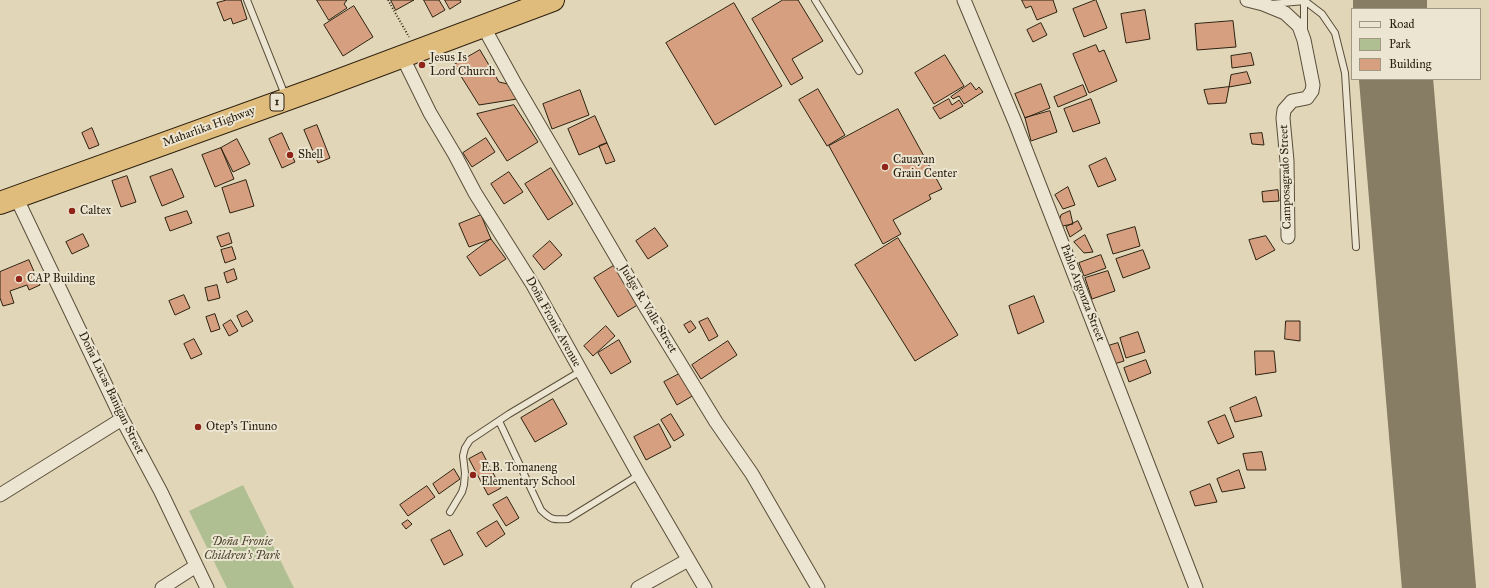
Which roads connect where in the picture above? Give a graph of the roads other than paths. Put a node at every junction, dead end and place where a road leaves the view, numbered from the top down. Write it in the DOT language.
graph roads {
  1 [pos="247,0"];
  2 [pos="553,0"];
  3 [pos="815,0"];
  4 [pos="964,0"];
  5 [pos="1247,0"];
  6 [pos="1304,1"];
  7 [pos="1263,4"];
  8 [pos="483,26"];
  9 [pos="1304,40"];
  10 [pos="410,53"];
  11 [pos="859,71"];
  12 [pos="287,99"];
  13 [pos="8,200"];
  14 [pos="1288,237"];
  15 [pos="1356,247"];
  16 [pos="581,371"];
  17 [pos="122,419"];
  18 [pos="499,421"];
  19 [pos="640,475"];
  20 [pos="0,495"];
  21 [pos="450,512"];
  22 [pos="688,560"];
  23 [pos="196,566"];
  24 [pos="162,588"];
  25 [pos="207,588"];
  26 [pos="638,588"];
  27 [pos="705,588"];
  28 [pos="818,588"];
  29 [pos="1196,588"];
  1 -- 12 [label="lane"];
  2 -- 8 [label="highway, Maharlika Highway / 1"];
  3 -- 11 [label="lane"];
  4 -- 29 [label="street, Pablo Argonza Street"];
  5 -- 7 [label="street, Camposagrado Street"];
  6 -- 7 [label="lane"];
  6 -- 9 [label="lane"];
  6 -- 15 [label="lane"];
  7 -- 9 [label="street, Camposagrado Street"];
  8 -- 10 [label="highway, Maharlika Highway / 1"];
  8 -- 28 [label="street, Judge R. Valle Street"];
  9 -- 14 [label="street, Camposagrado Street"];
  10 -- 12 [label="highway, Maharlika Highway / 1"];
  10 -- 16 [label="street, Doña Fronie Avenue"];
  12 -- 13 [label="highway, Maharlika Highway / 1"];
  13 -- 17 [label="street, Doña Lucas Banigan Street"];
  16 -- 18 [label="lane"];
  16 -- 19 [label="street, Doña Fronie Avenue"];
  17 -- 20 [label="street"];
  17 -- 23 [label="street, Doña Lucas Banigan Street"];
  18 -- 19 [label="lane"];
  18 -- 21 [label="lane"];
  19 -- 22 [label="street, Doña Fronie Avenue"];
  22 -- 26 [label="street"];
  22 -- 27 [label="street, Doña Fronie Avenue"];
  23 -- 24 [label="street"];
  23 -- 25 [label="street, Doña Lucas Banigan Street"];
}
